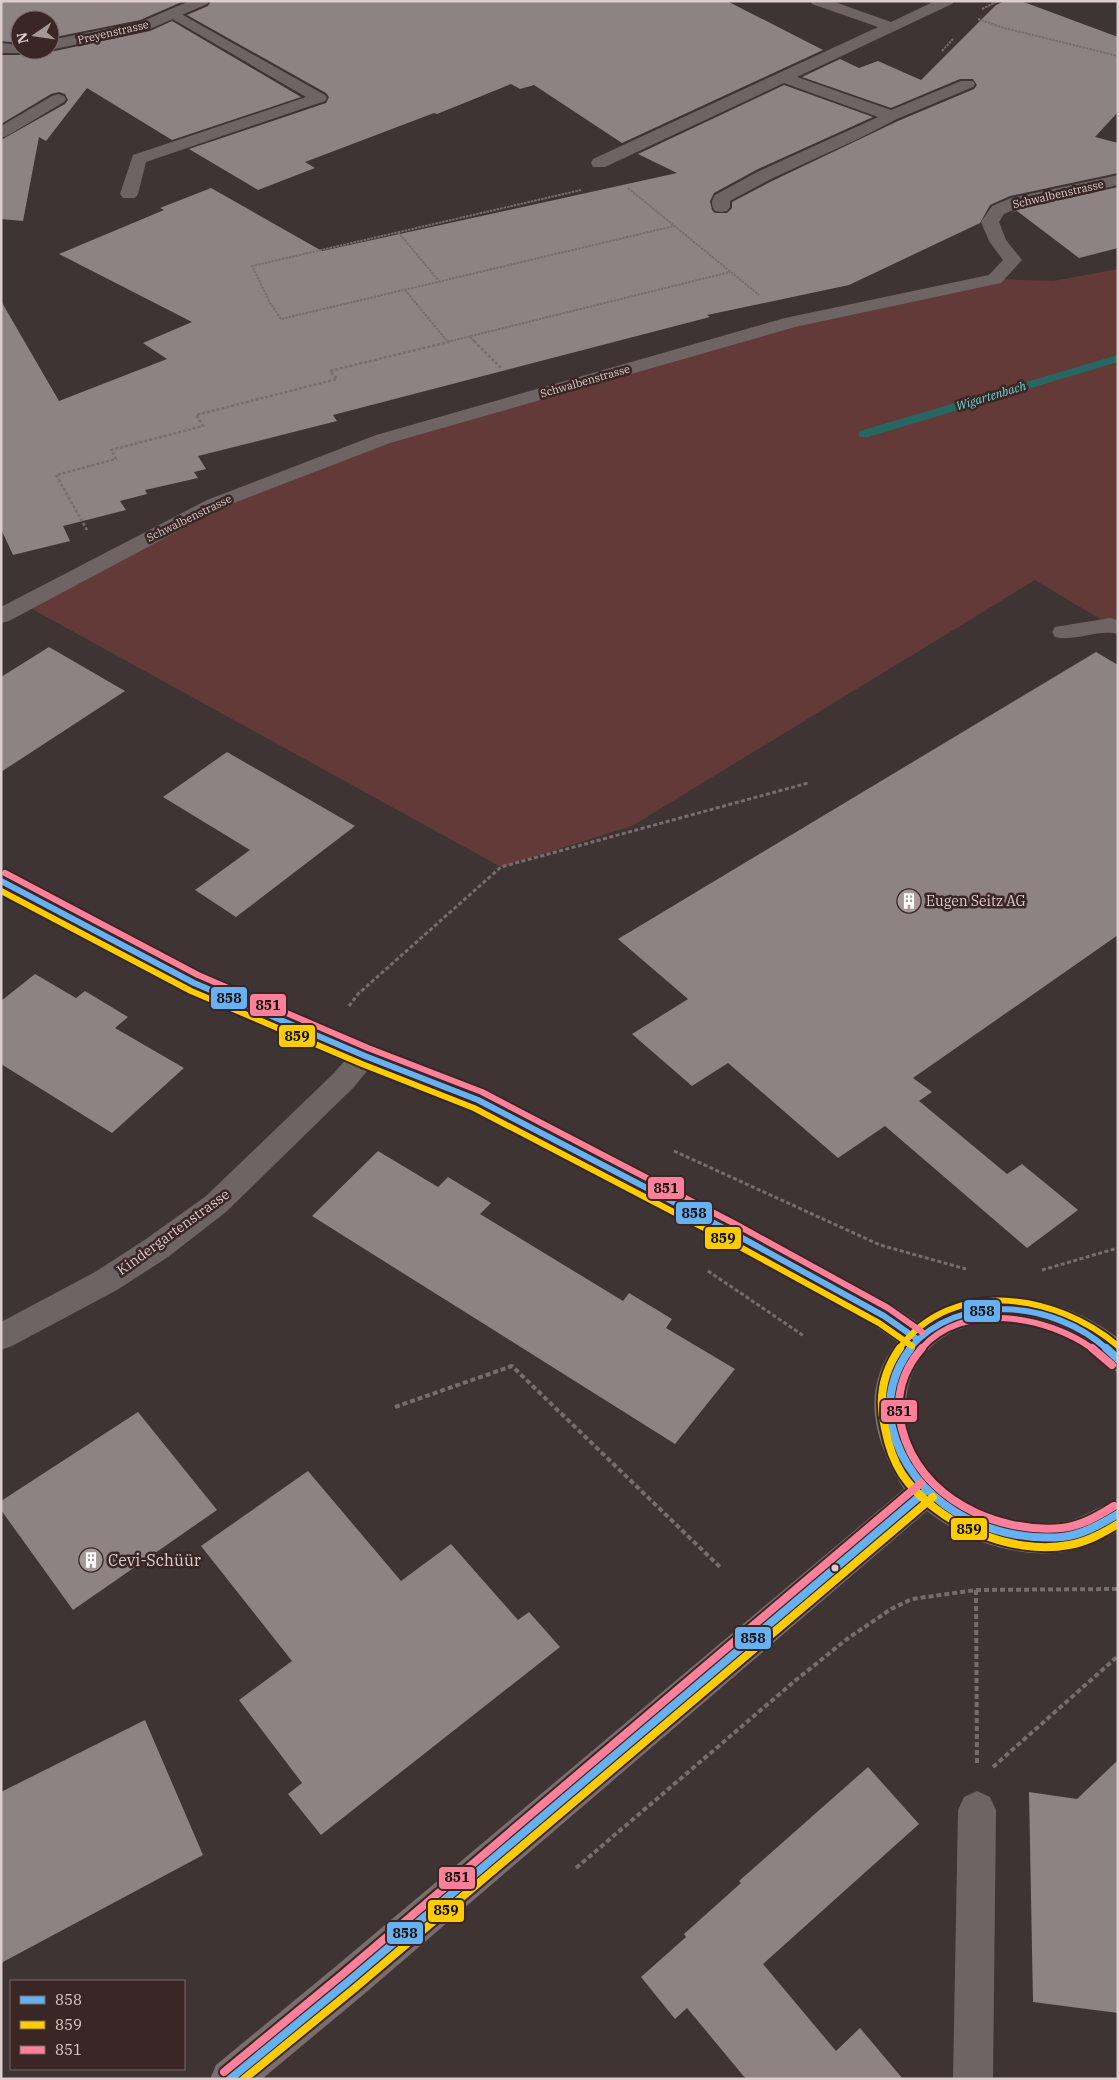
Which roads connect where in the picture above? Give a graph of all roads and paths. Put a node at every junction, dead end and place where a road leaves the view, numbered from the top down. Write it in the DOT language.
graph roads {
  1 [pos="202,1"];
  2 [pos="817,1"];
  3 [pos="945,2"];
  4 [pos="174,14"];
  5 [pos="890,26"];
  6 [pos="60,43"];
  7 [pos="1118,56"];
  8 [pos="786,78"];
  9 [pos="967,84"];
  10 [pos="58,99"];
  11 [pos="891,116"];
  12 [pos="1,133"];
  13 [pos="599,163"];
  14 [pos="1118,180"];
  15 [pos="620,181"];
  16 [pos="129,194"];
  17 [pos="721,207"];
  18 [pos="674,226"];
  19 [pos="398,232"];
  20 [pos="730,272"];
  21 [pos="439,281"];
  22 [pos="405,290"];
  23 [pos="792,322"];
  24 [pos="448,342"];
  25 [pos="105,561"];
  26 [pos="1,616"];
  27 [pos="1118,627"];
  28 [pos="1063,632"];
  29 [pos="808,783"];
  30 [pos="1,881"];
  31 [pos="347,1008"];
  32 [pos="365,1056"];
  33 [pos="880,1245"];
  34 [pos="1118,1248"];
  35 [pos="700,1266"];
  36 [pos="976,1270"];
  37 [pos="1038,1272"];
  38 [pos="804,1336"];
  39 [pos="1,1337"];
  40 [pos="917,1339"];
  41 [pos="1115,1350"];
  42 [pos="395,1408"];
  43 [pos="927,1490"];
  44 [pos="1118,1514"];
  45 [pos="721,1568"];
  46 [pos="1118,1589"];
  47 [pos="976,1590"];
  48 [pos="1118,1656"];
  49 [pos="977,1795"];
  50 [pos="576,1868"];
  51 [pos="230,2079"];
  52 [pos="973,2079"];
  1 -- 4 [label="street, Preyenstrasse"];
  2 -- 5 [label="street"];
  3 -- 5 [label="street"];
  3 -- 7 [label="path"];
  4 -- 6 [label="street, Preyenstrasse"];
  4 -- 16 [label="street"];
  5 -- 8 [label="street"];
  8 -- 11 [label="street"];
  8 -- 13 [label="street"];
  9 -- 11 [label="street"];
  10 -- 12 [label="street"];
  11 -- 17 [label="street"];
  13 -- 15 [label="path"];
  14 -- 23 [label="street, Schwalbenstrasse"];
  15 -- 18 [label="path"];
  15 -- 19 [label="path"];
  18 -- 20 [label="path"];
  18 -- 21 [label="path"];
  19 -- 21 [label="path"];
  19 -- 22 [label="path"];
  20 -- 23 [label="path"];
  20 -- 24 [label="path"];
  21 -- 22 [label="path"];
  22 -- 24 [label="path"];
  23 -- 25 [label="street, Schwalbenstrasse"];
  24 -- 25 [label="path"];
  25 -- 26 [label="street, Schwalbenstrasse"];
  27 -- 28 [label="street"];
  29 -- 31 [label="path"];
  30 -- 32 [label="main road"];
  32 -- 39 [label="street, Kindergartenstrasse"];
  32 -- 40 [label="main road"];
  33 -- 36 [label="path"];
  34 -- 37 [label="path"];
  35 -- 38 [label="path"];
  40 -- 41 [label="main road"];
  40 -- 43 [label="main road"];
  42 -- 45 [label="path"];
  43 -- 44 [label="main road"];
  43 -- 51 [label="main road"];
  46 -- 47 [label="path"];
  47 -- 49 [label="path"];
  47 -- 50 [label="path"];
  48 -- 49 [label="path"];
  49 -- 52 [label="street"];
}
